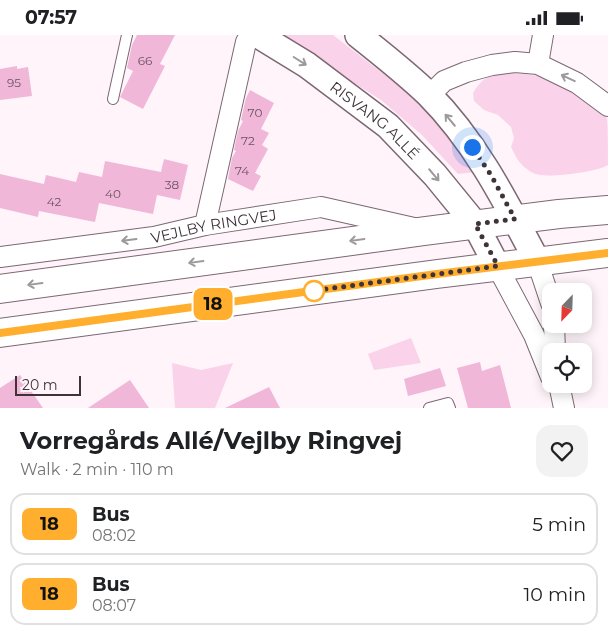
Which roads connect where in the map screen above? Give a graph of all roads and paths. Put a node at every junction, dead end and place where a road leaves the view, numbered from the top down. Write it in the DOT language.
graph roads {
  1 [pos="126,35"];
  2 [pos="250,35"];
  3 [pos="258,35"];
  4 [pos="358,35"];
  5 [pos="543,35"];
  6 [pos="538,64"];
  7 [pos="429,96"];
  8 [pos="113,99"];
  9 [pos="608,106"];
  10 [pos="608,210"];
  11 [pos="515,219"];
  12 [pos="475,224"];
  13 [pos="205,225"];
  14 [pos="425,231"];
  15 [pos="608,253"];
  16 [pos="0,257"];
  17 [pos="536,261"];
  18 [pos="498,266"];
  19 [pos="544,283"];
  20 [pos="0,289"];
  21 [pos="0,333"];
  22 [pos="542,355"];
  23 [pos="558,393"];
  24 [pos="561,393"];
  25 [pos="563,406"];
  26 [pos="429,408"];
  27 [pos="450,408"];
  1 -- 8 [label="lane"];
  2 -- 13 [label="street"];
  3 -- 12 [label="street, RISVANG ALLÉ, one-way"];
  4 -- 7 [label="street"];
  5 -- 6 [label="street"];
  6 -- 7 [label="street"];
  9 -- 6 [label="street, one-way"];
  11 -- 7 [label="street, one-way"];
  10 -- 11 [label="main road, VEJLBY RINGVEJ"];
  11 -- 12 [label="main road, VEJLBY RINGVEJ"];
  11 -- 17 [label="street"];
  12 -- 14 [label="main road, VEJLBY RINGVEJ"];
  12 -- 18 [label="street, RISVANG ALLÉ"];
  13 -- 14 [label="street, VEJLBY RINGVEJ"];
  13 -- 16 [label="street, VEJLBY RINGVEJ, one-way"];
  14 -- 20 [label="main road, VEJLBY RINGVEJ, one-way"];
  15 -- 17 [label="main road"];
  17 -- 18 [label="main road"];
  17 -- 19 [label="street"];
  18 -- 21 [label="main road"];
  18 -- 22 [label="street"];
  23 -- 25 [label="street"];
  24 -- 25 [label="street"];
  26 -- 27 [label="lane"];
}
